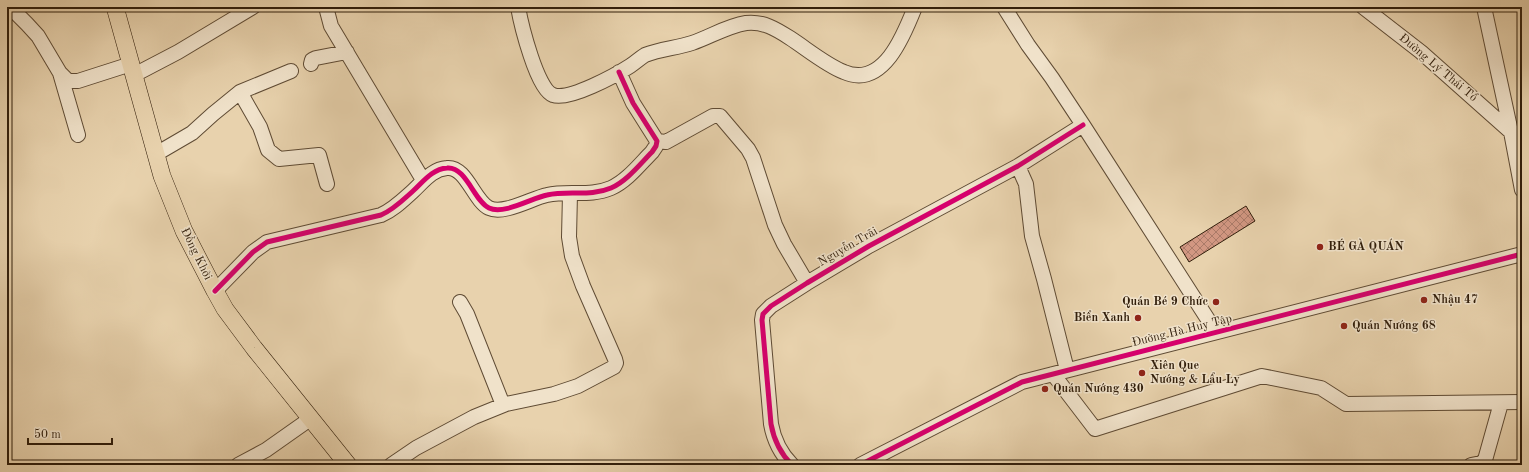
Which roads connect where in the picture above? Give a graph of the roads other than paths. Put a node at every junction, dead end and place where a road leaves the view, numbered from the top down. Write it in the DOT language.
graph roads {
  1 [pos="10,7"];
  2 [pos="114,7"];
  3 [pos="253,7"];
  4 [pos="326,7"];
  5 [pos="518,7"];
  6 [pos="915,7"];
  7 [pos="1004,7"];
  8 [pos="1484,7"];
  9 [pos="1366,8"];
  10 [pos="347,52"];
  11 [pos="311,64"];
  12 [pos="133,69"];
  13 [pos="291,71"];
  14 [pos="619,72"];
  15 [pos="60,73"];
  16 [pos="240,92"];
  17 [pos="1083,125"];
  18 [pos="1512,132"];
  19 [pos="78,135"];
  20 [pos="657,141"];
  21 [pos="156,154"];
  22 [pos="1018,166"];
  23 [pos="423,180"];
  24 [pos="327,184"];
  25 [pos="1522,190"];
  26 [pos="570,194"];
  27 [pos="1522,254"];
  28 [pos="806,283"];
  29 [pos="215,291"];
  30 [pos="460,302"];
  31 [pos="1216,332"];
  32 [pos="1067,370"];
  33 [pos="1053,374"];
  34 [pos="1522,402"];
  35 [pos="1501,403"];
  36 [pos="503,405"];
  37 [pos="310,418"];
  38 [pos="238,465"];
  39 [pos="348,465"];
  40 [pos="391,465"];
  41 [pos="792,465"];
  42 [pos="860,465"];
  43 [pos="1471,465"];
  1 -- 15 [label="street"];
  2 -- 12 [label="main road, Đồng Khởi"];
  3 -- 12 [label="street"];
  4 -- 10 [label="street"];
  5 -- 14 [label="street"];
  6 -- 14 [label="street"];
  7 -- 17 [label="street"];
  8 -- 18 [label="street"];
  9 -- 18 [label="street, Đường Lý Thái Tổ"];
  10 -- 11 [label="street"];
  10 -- 23 [label="street"];
  12 -- 15 [label="street"];
  12 -- 21 [label="main road, Đồng Khởi"];
  13 -- 16 [label="street"];
  14 -- 20 [label="street"];
  15 -- 19 [label="street"];
  16 -- 21 [label="street"];
  16 -- 24 [label="street"];
  17 -- 22 [label="street, Nguyễn Trãi"];
  17 -- 31 [label="street"];
  18 -- 25 [label="street"];
  20 -- 26 [label="street"];
  20 -- 28 [label="street"];
  21 -- 29 [label="main road, Đồng Khởi"];
  22 -- 28 [label="street, Nguyễn Trãi"];
  22 -- 32 [label="street"];
  23 -- 26 [label="street"];
  23 -- 29 [label="street"];
  26 -- 36 [label="street"];
  27 -- 31 [label="street, Đường Hà Huy Tập"];
  28 -- 41 [label="street, Nguyễn Trãi"];
  29 -- 37 [label="main road, Đồng Khởi"];
  30 -- 36 [label="street"];
  31 -- 32 [label="street, Đường Hà Huy Tập"];
  32 -- 33 [label="street, Đường Hà Huy Tập"];
  33 -- 35 [label="street"];
  33 -- 42 [label="street, Đường Hà Huy Tập"];
  34 -- 35 [label="street"];
  35 -- 43 [label="street"];
  36 -- 40 [label="street"];
  37 -- 38 [label="street"];
  37 -- 39 [label="main road, Đồng Khởi"];
}
